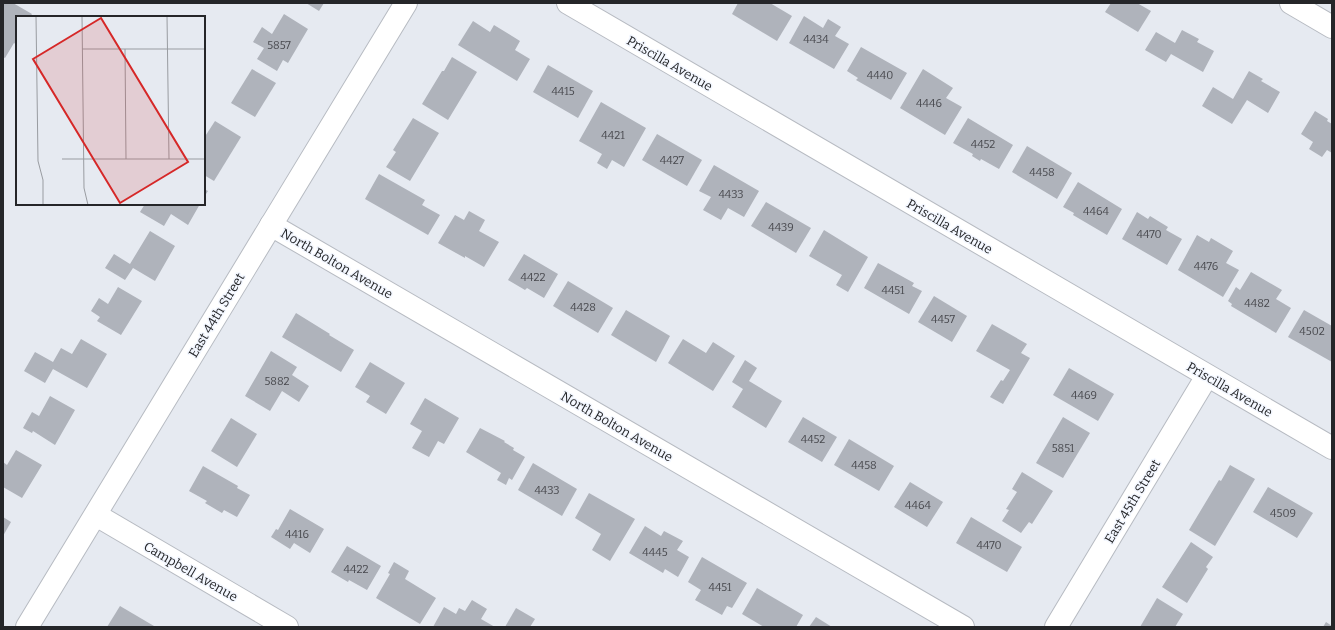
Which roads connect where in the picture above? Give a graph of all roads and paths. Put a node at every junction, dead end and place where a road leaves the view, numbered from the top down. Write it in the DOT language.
graph roads {
  1 [pos="406,3"];
  2 [pos="568,3"];
  3 [pos="1291,3"];
  4 [pos="1332,27"];
  5 [pos="271,225"];
  6 [pos="1207,376"];
  7 [pos="1332,448"];
  8 [pos="96,515"];
  9 [pos="27,627"];
  10 [pos="287,627"];
  11 [pos="963,627"];
  12 [pos="1056,627"];
  1 -- 5 [label="street, East 44th Street"];
  2 -- 6 [label="street, Priscilla Avenue"];
  3 -- 4 [label="street"];
  5 -- 8 [label="street, East 44th Street"];
  5 -- 11 [label="street, North Bolton Avenue"];
  6 -- 7 [label="street, Priscilla Avenue"];
  6 -- 12 [label="street, East 45th Street"];
  8 -- 9 [label="street, East 44th Street"];
  8 -- 10 [label="street, Campbell Avenue"];
}
